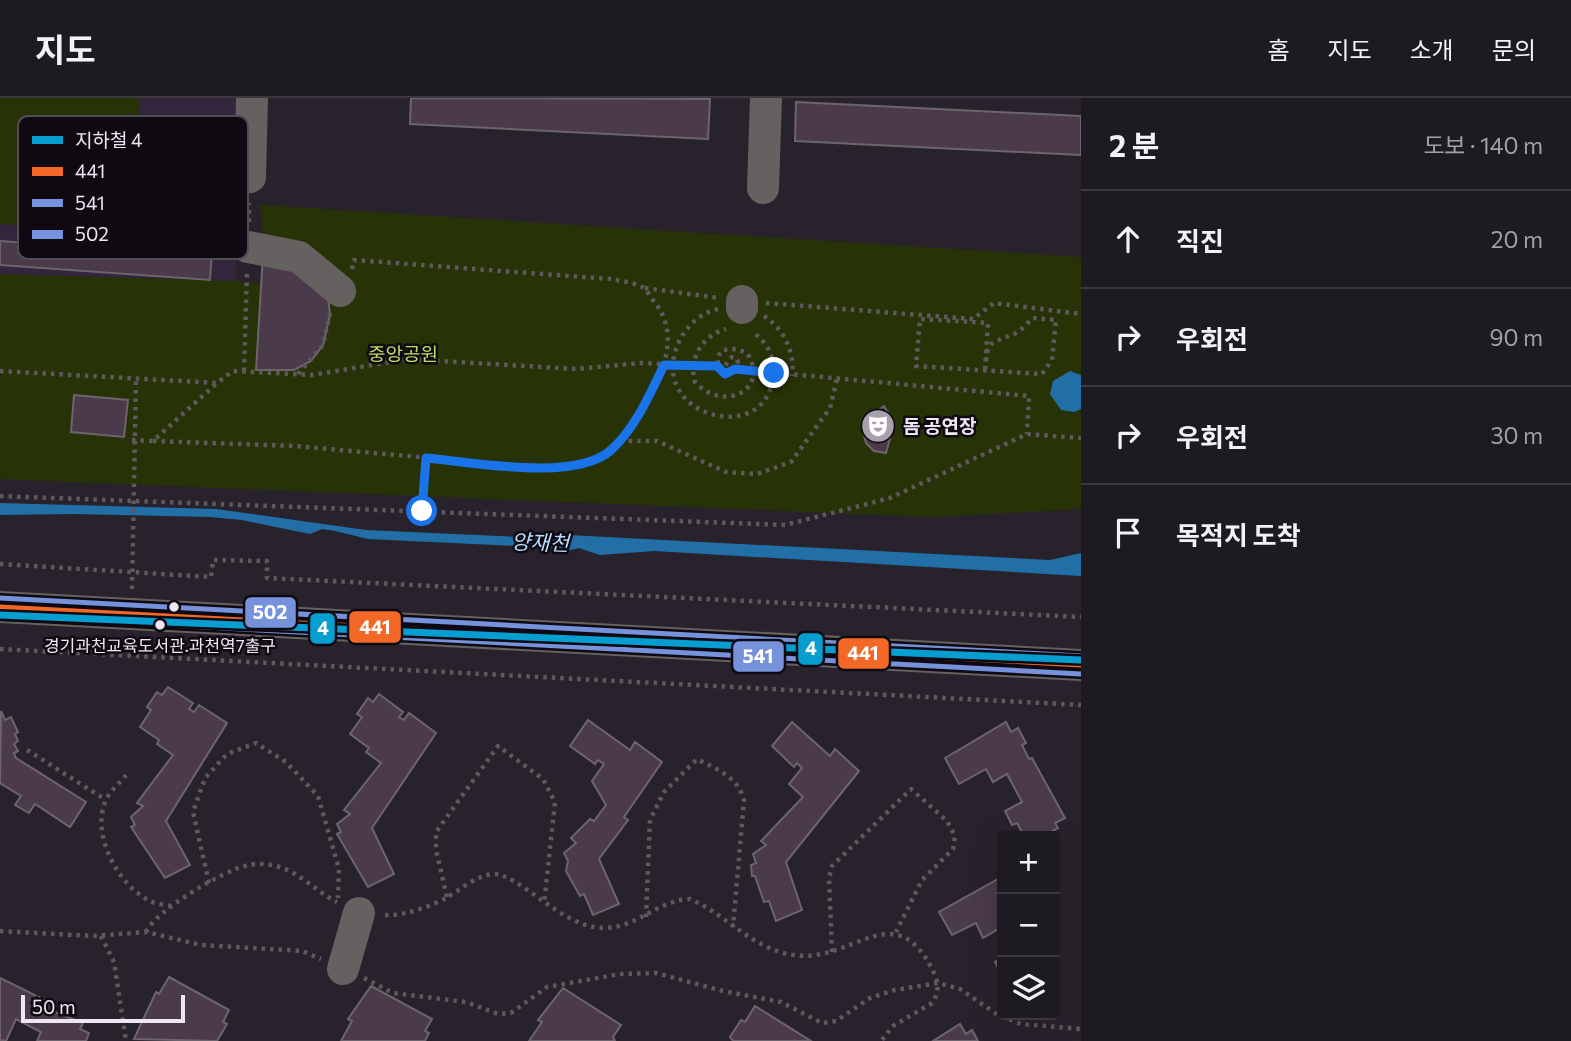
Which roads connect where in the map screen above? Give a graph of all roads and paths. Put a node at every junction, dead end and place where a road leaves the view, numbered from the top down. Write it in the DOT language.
graph roads {
  1 [pos="253,98"];
  2 [pos="766,98"];
  3 [pos="250,177"];
  4 [pos="763,188"];
  5 [pos="248,247"];
  6 [pos="643,288"];
  7 [pos="340,291"];
  8 [pos="1081,314"];
  9 [pos="742,317"];
  10 [pos="986,358"];
  11 [pos="664,365"];
  12 [pos="674,365"];
  13 [pos="693,366"];
  14 [pos="718,369"];
  15 [pos="735,369"];
  16 [pos="985,370"];
  17 [pos="0,371"];
  18 [pos="754,371"];
  19 [pos="774,373"];
  20 [pos="298,374"];
  21 [pos="792,376"];
  22 [pos="136,379"];
  23 [pos="837,379"];
  24 [pos="216,383"];
  25 [pos="1027,435"];
  26 [pos="1081,438"];
  27 [pos="132,440"];
  28 [pos="153,441"];
  29 [pos="618,442"];
  30 [pos="426,458"];
  31 [pos="0,496"];
  32 [pos="422,511"];
  33 [pos="0,564"];
  34 [pos="132,571"];
  35 [pos="0,607"];
  36 [pos="131,614"];
  37 [pos="1081,617"];
  38 [pos="0,649"];
  39 [pos="1081,665"];
  40 [pos="1081,705"];
  41 [pos="27,750"];
  42 [pos="126,775"];
  43 [pos="106,800"];
  44 [pos="209,883"];
  45 [pos="447,897"];
  46 [pos="544,905"];
  47 [pos="173,906"];
  48 [pos="349,908"];
  49 [pos="646,917"];
  50 [pos="733,928"];
  51 [pos="0,931"];
  52 [pos="146,932"];
  53 [pos="896,932"];
  54 [pos="101,936"];
  55 [pos="832,952"];
  56 [pos="344,969"];
  57 [pos="938,983"];
  58 [pos="1081,1029"];
  59 [pos="126,1041"];
  60 [pos="881,1041"];
  1 -- 3 [label="street"];
  2 -- 4 [label="street"];
  5 -- 7 [label="street"];
  6 -- 7 [label="path"];
  6 -- 9 [label="path"];
  6 -- 11 [label="path"];
  7 -- 20 [label="path"];
  8 -- 9 [label="path"];
  9 -- 12 [label="path"];
  9 -- 13 [label="path"];
  9 -- 19 [label="path"];
  9 -- 21 [label="path"];
  10 -- 16 [label="path"];
  10 -- 16 [label="path"];
  10 -- 16 [label="path"];
  11 -- 12 [label="path"];
  11 -- 20 [label="path"];
  11 -- 29 [label="path"];
  12 -- 13 [label="path"];
  12 -- 19 [label="path"];
  13 -- 14 [label="path"];
  13 -- 18 [label="path"];
  14 -- 15 [label="path"];
  14 -- 15 [label="path"];
  14 -- 18 [label="path"];
  15 -- 18 [label="path"];
  17 -- 22 [label="path"];
  18 -- 19 [label="path"];
  19 -- 21 [label="path"];
  20 -- 24 [label="path"];
  21 -- 23 [label="path"];
  22 -- 24 [label="path"];
  22 -- 27 [label="path"];
  23 -- 25 [label="path"];
  23 -- 29 [label="path"];
  24 -- 28 [label="path"];
  25 -- 26 [label="path"];
  25 -- 32 [label="path"];
  27 -- 28 [label="path"];
  27 -- 34 [label="path"];
  28 -- 30 [label="path"];
  29 -- 30 [label="path"];
  30 -- 32 [label="path"];
  31 -- 32 [label="path"];
  33 -- 34 [label="path"];
  34 -- 36 [label="path"];
  34 -- 37 [label="path"];
  35 -- 36 [label="street"];
  36 -- 39 [label="street"];
  38 -- 40 [label="path"];
  41 -- 43 [label="path"];
  42 -- 43 [label="path"];
  43 -- 47 [label="path"];
  44 -- 47 [label="path"];
  44 -- 48 [label="path"];
  44 -- 48 [label="path"];
  45 -- 46 [label="path"];
  45 -- 46 [label="path"];
  45 -- 48 [label="path"];
  46 -- 49 [label="path"];
  47 -- 52 [label="path"];
  48 -- 56 [label="street"];
  49 -- 50 [label="path"];
  49 -- 50 [label="path"];
  50 -- 55 [label="path"];
  51 -- 54 [label="path"];
  52 -- 54 [label="path"];
  52 -- 56 [label="path"];
  53 -- 55 [label="path"];
  53 -- 55 [label="path"];
  53 -- 57 [label="path"];
  54 -- 59 [label="path"];
  56 -- 57 [label="path"];
  57 -- 58 [label="path"];
  57 -- 60 [label="path"];
}
